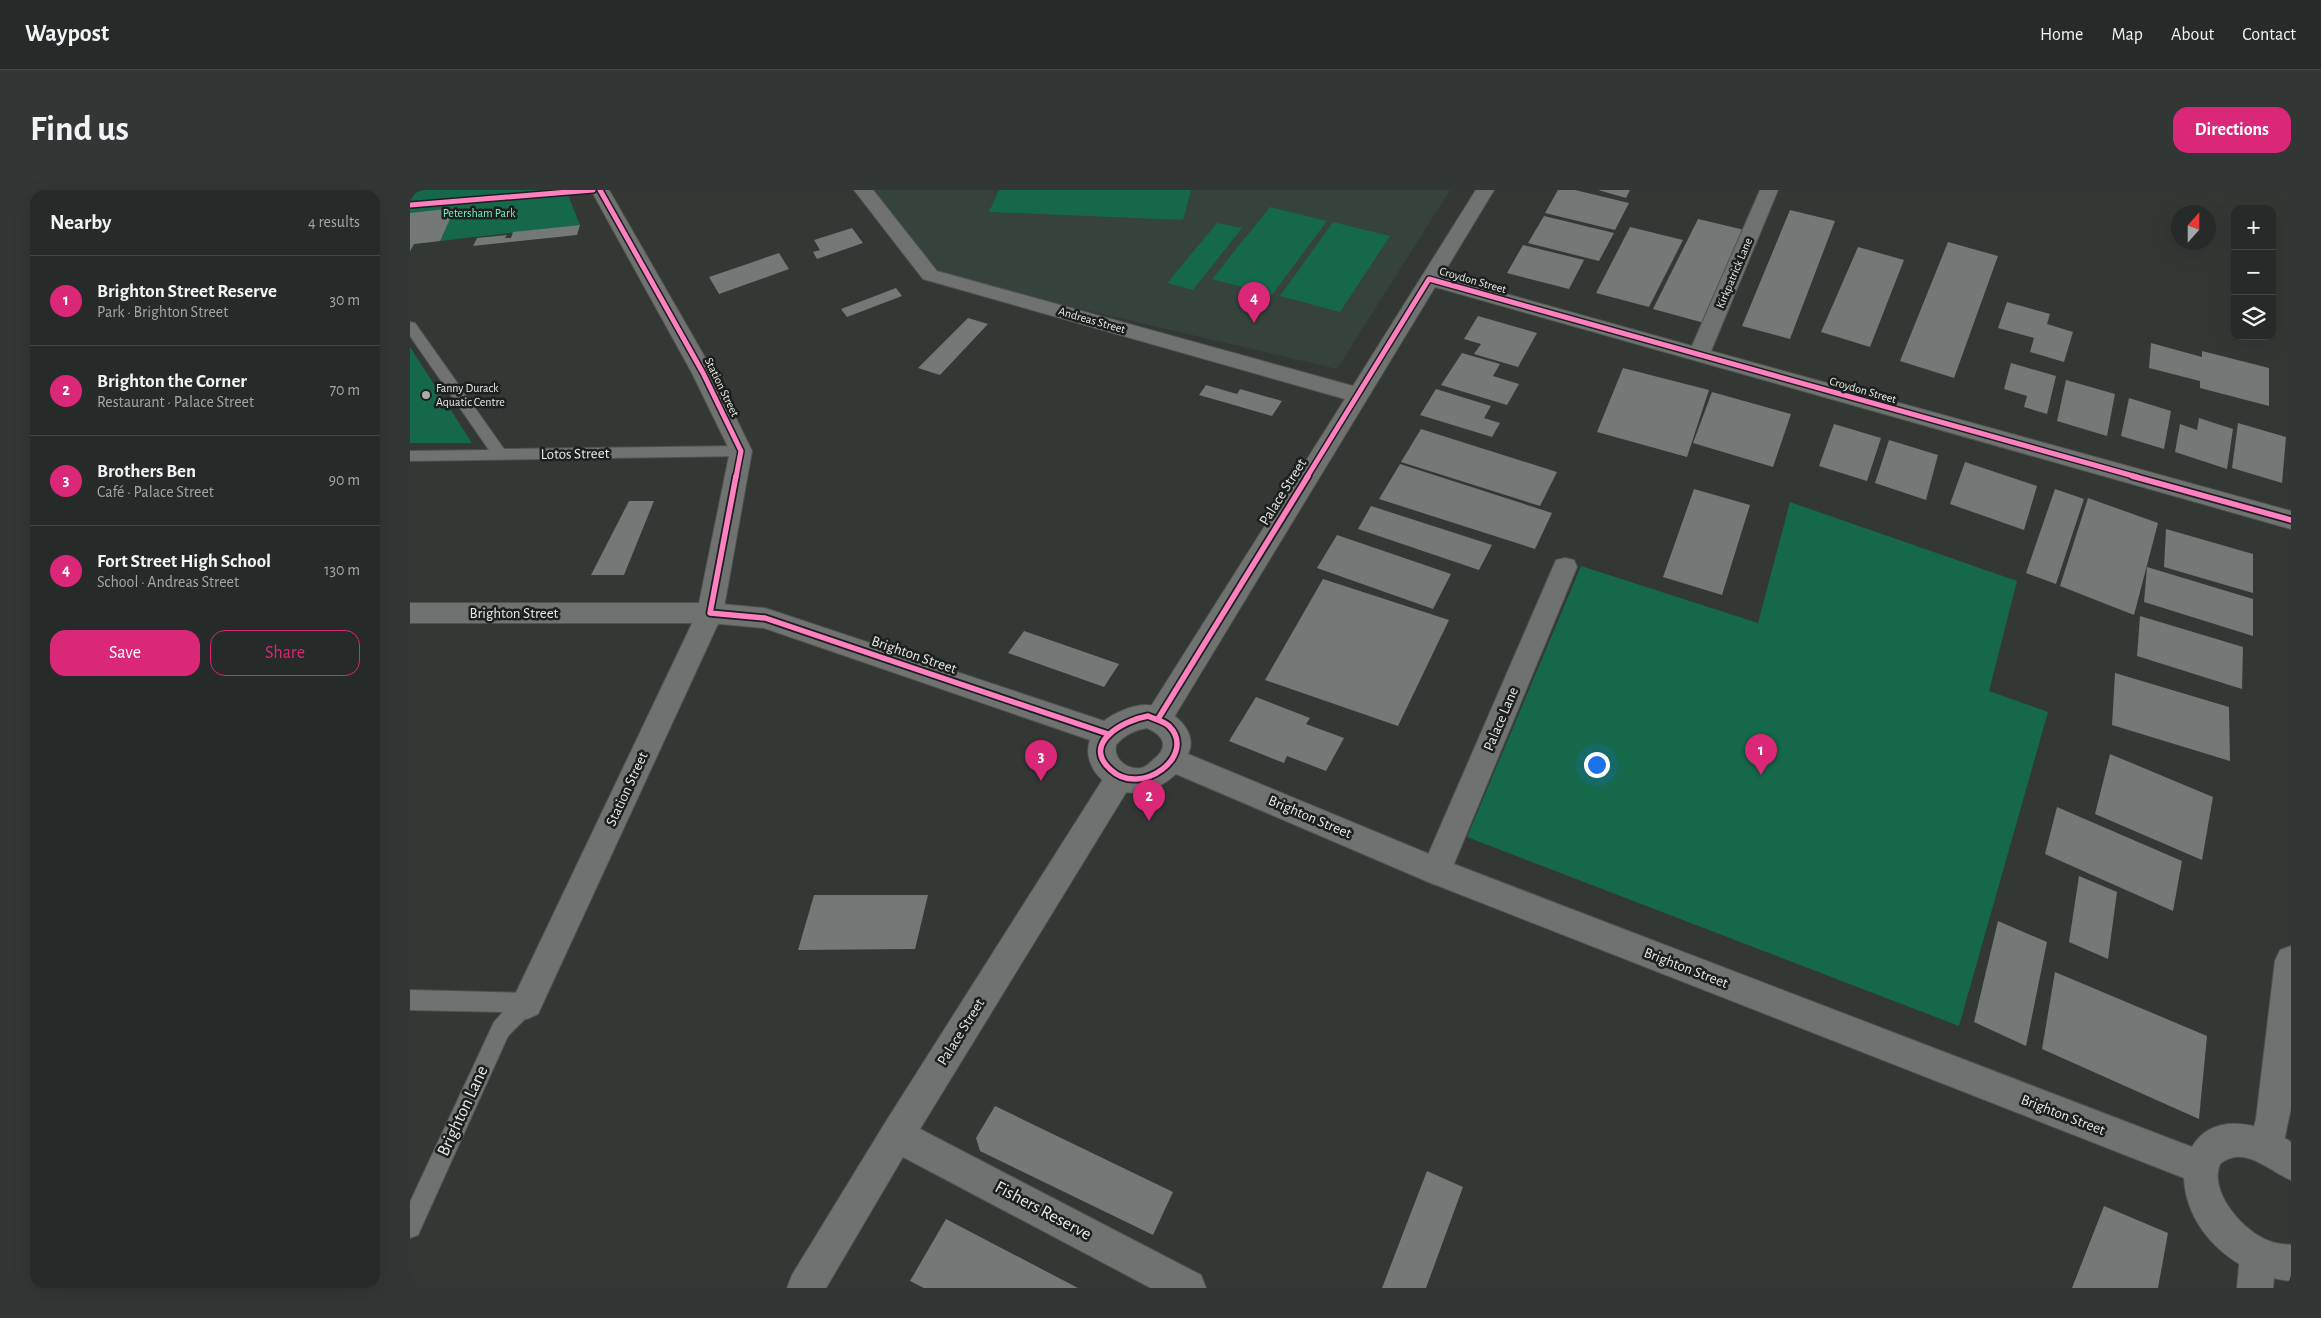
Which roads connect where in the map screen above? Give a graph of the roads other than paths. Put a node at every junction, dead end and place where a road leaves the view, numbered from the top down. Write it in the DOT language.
graph roads {
  1 [pos="600,190"];
  2 [pos="863,190"];
  3 [pos="1485,190"];
  4 [pos="1769,190"];
  5 [pos="1429,279"];
  6 [pos="410,326"];
  7 [pos="1699,356"];
  8 [pos="1358,395"];
  9 [pos="741,451"];
  10 [pos="410,456"];
  11 [pos="502,456"];
  12 [pos="2291,520"];
  13 [pos="1565,567"];
  14 [pos="410,613"];
  15 [pos="710,613"];
  16 [pos="1158,719"];
  17 [pos="1108,734"];
  18 [pos="1174,760"];
  19 [pos="1120,777"];
  20 [pos="1436,871"];
  21 [pos="2291,961"];
  22 [pos="410,1000"];
  23 [pos="527,1003"];
  24 [pos="897,1135"];
  25 [pos="2278,1154"];
  26 [pos="2201,1168"];
  27 [pos="410,1227"];
  28 [pos="2268,1269"];
  29 [pos="805,1288"];
  30 [pos="1188,1288"];
  1 -- 9 [label="street, Station Street"];
  2 -- 8 [label="street, Andreas Street"];
  3 -- 5 [label="street, Palace Street"];
  4 -- 7 [label="street, Kirkpatrick Lane"];
  5 -- 7 [label="street, Croydon Street"];
  5 -- 8 [label="street, Palace Street"];
  6 -- 11 [label="lane"];
  7 -- 12 [label="street, Croydon Street"];
  8 -- 16 [label="street, Palace Street"];
  9 -- 11 [label="lane, Lotos Street"];
  9 -- 15 [label="street, Station Street"];
  10 -- 11 [label="lane, Lotos Street"];
  13 -- 20 [label="street, Palace Lane"];
  14 -- 15 [label="street, Brighton Street"];
  15 -- 17 [label="street, Brighton Street"];
  15 -- 23 [label="street, Station Street"];
  16 -- 17 [label="street"];
  16 -- 18 [label="street"];
  17 -- 19 [label="street"];
  18 -- 19 [label="street"];
  18 -- 20 [label="street, Brighton Street"];
  19 -- 24 [label="street, Palace Street"];
  20 -- 26 [label="street, Brighton Street"];
  21 -- 25 [label="street"];
  22 -- 23 [label="lane"];
  23 -- 27 [label="lane, Brighton Lane"];
  24 -- 29 [label="street, Palace Street"];
  24 -- 30 [label="street, Fishers Reserve"];
  25 -- 26 [label="street"];
  26 -- 28 [label="street"];
}
